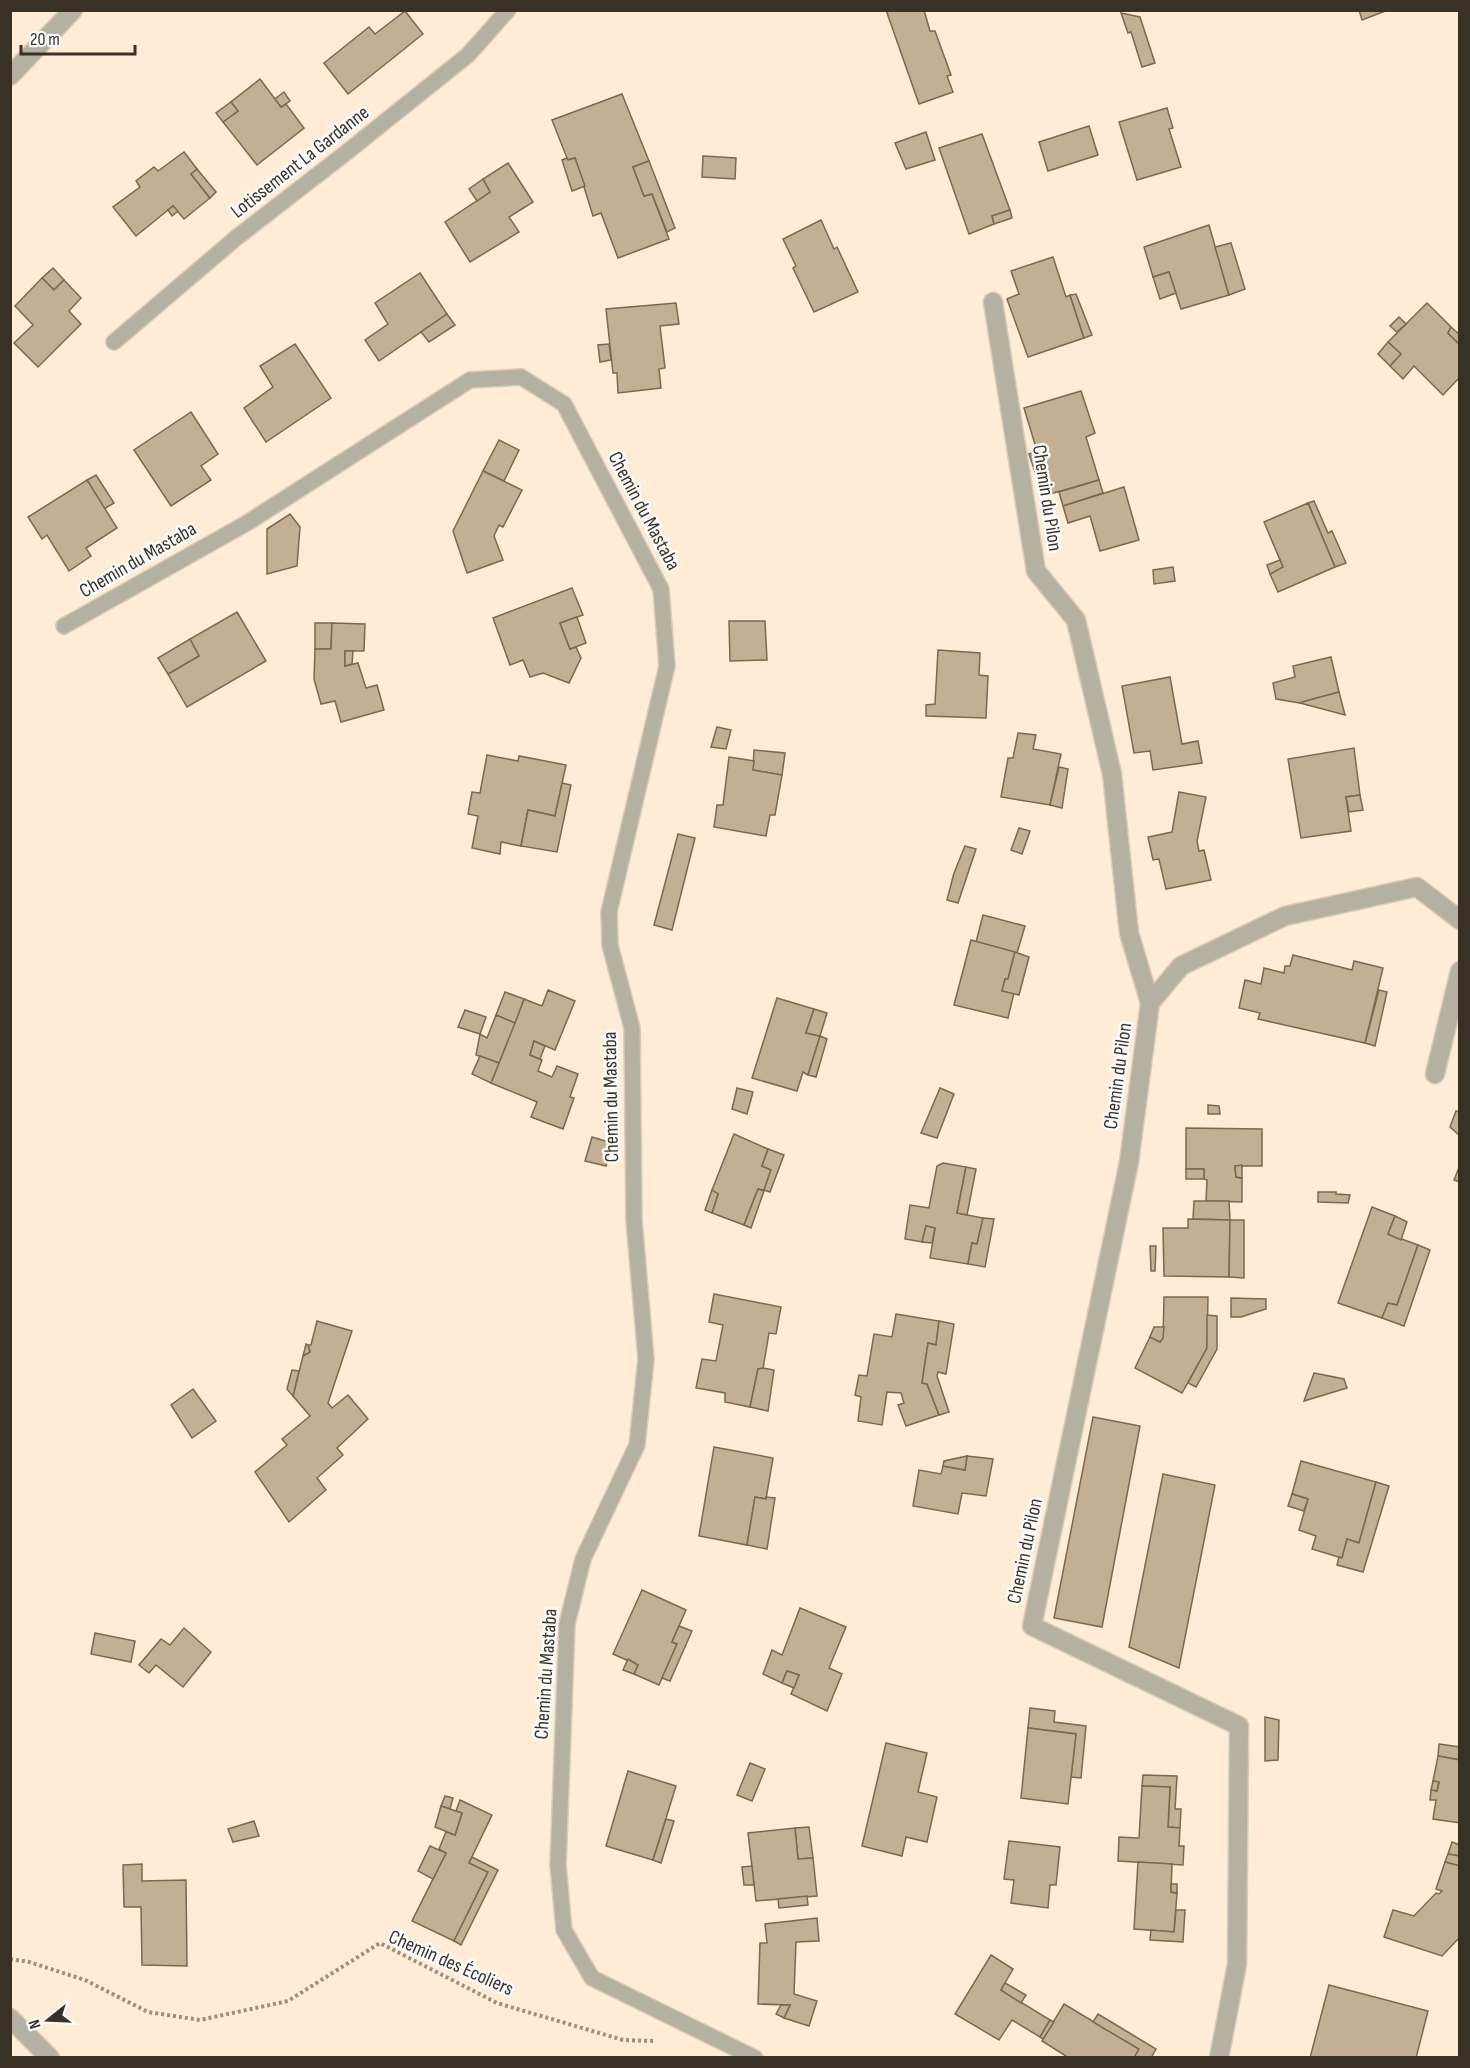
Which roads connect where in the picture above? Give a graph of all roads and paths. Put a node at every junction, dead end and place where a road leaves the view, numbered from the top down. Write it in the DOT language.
graph roads {
  1 [pos="73,10"];
  2 [pos="508,10"];
  3 [pos="10,76"];
  4 [pos="993,302"];
  5 [pos="114,342"];
  6 [pos="64,626"];
  7 [pos="1460,920"];
  8 [pos="1460,970"];
  9 [pos="1150,1003"];
  10 [pos="1435,1074"];
  11 [pos="10,1959"];
  12 [pos="10,2018"];
  13 [pos="657,2041"];
  14 [pos="51,2058"];
  15 [pos="755,2058"];
  16 [pos="1219,2058"];
  1 -- 3 [label="street"];
  2 -- 5 [label="lane, Lotissement La Gardanne"];
  4 -- 9 [label="street, Chemin du Pilon"];
  6 -- 15 [label="lane, Chemin du Mastaba"];
  7 -- 9 [label="street, Chemin du Pilon"];
  8 -- 10 [label="street"];
  9 -- 16 [label="street, Chemin du Pilon"];
  11 -- 13 [label="path, Chemin des Écoliers"];
  12 -- 14 [label="street"];
}
